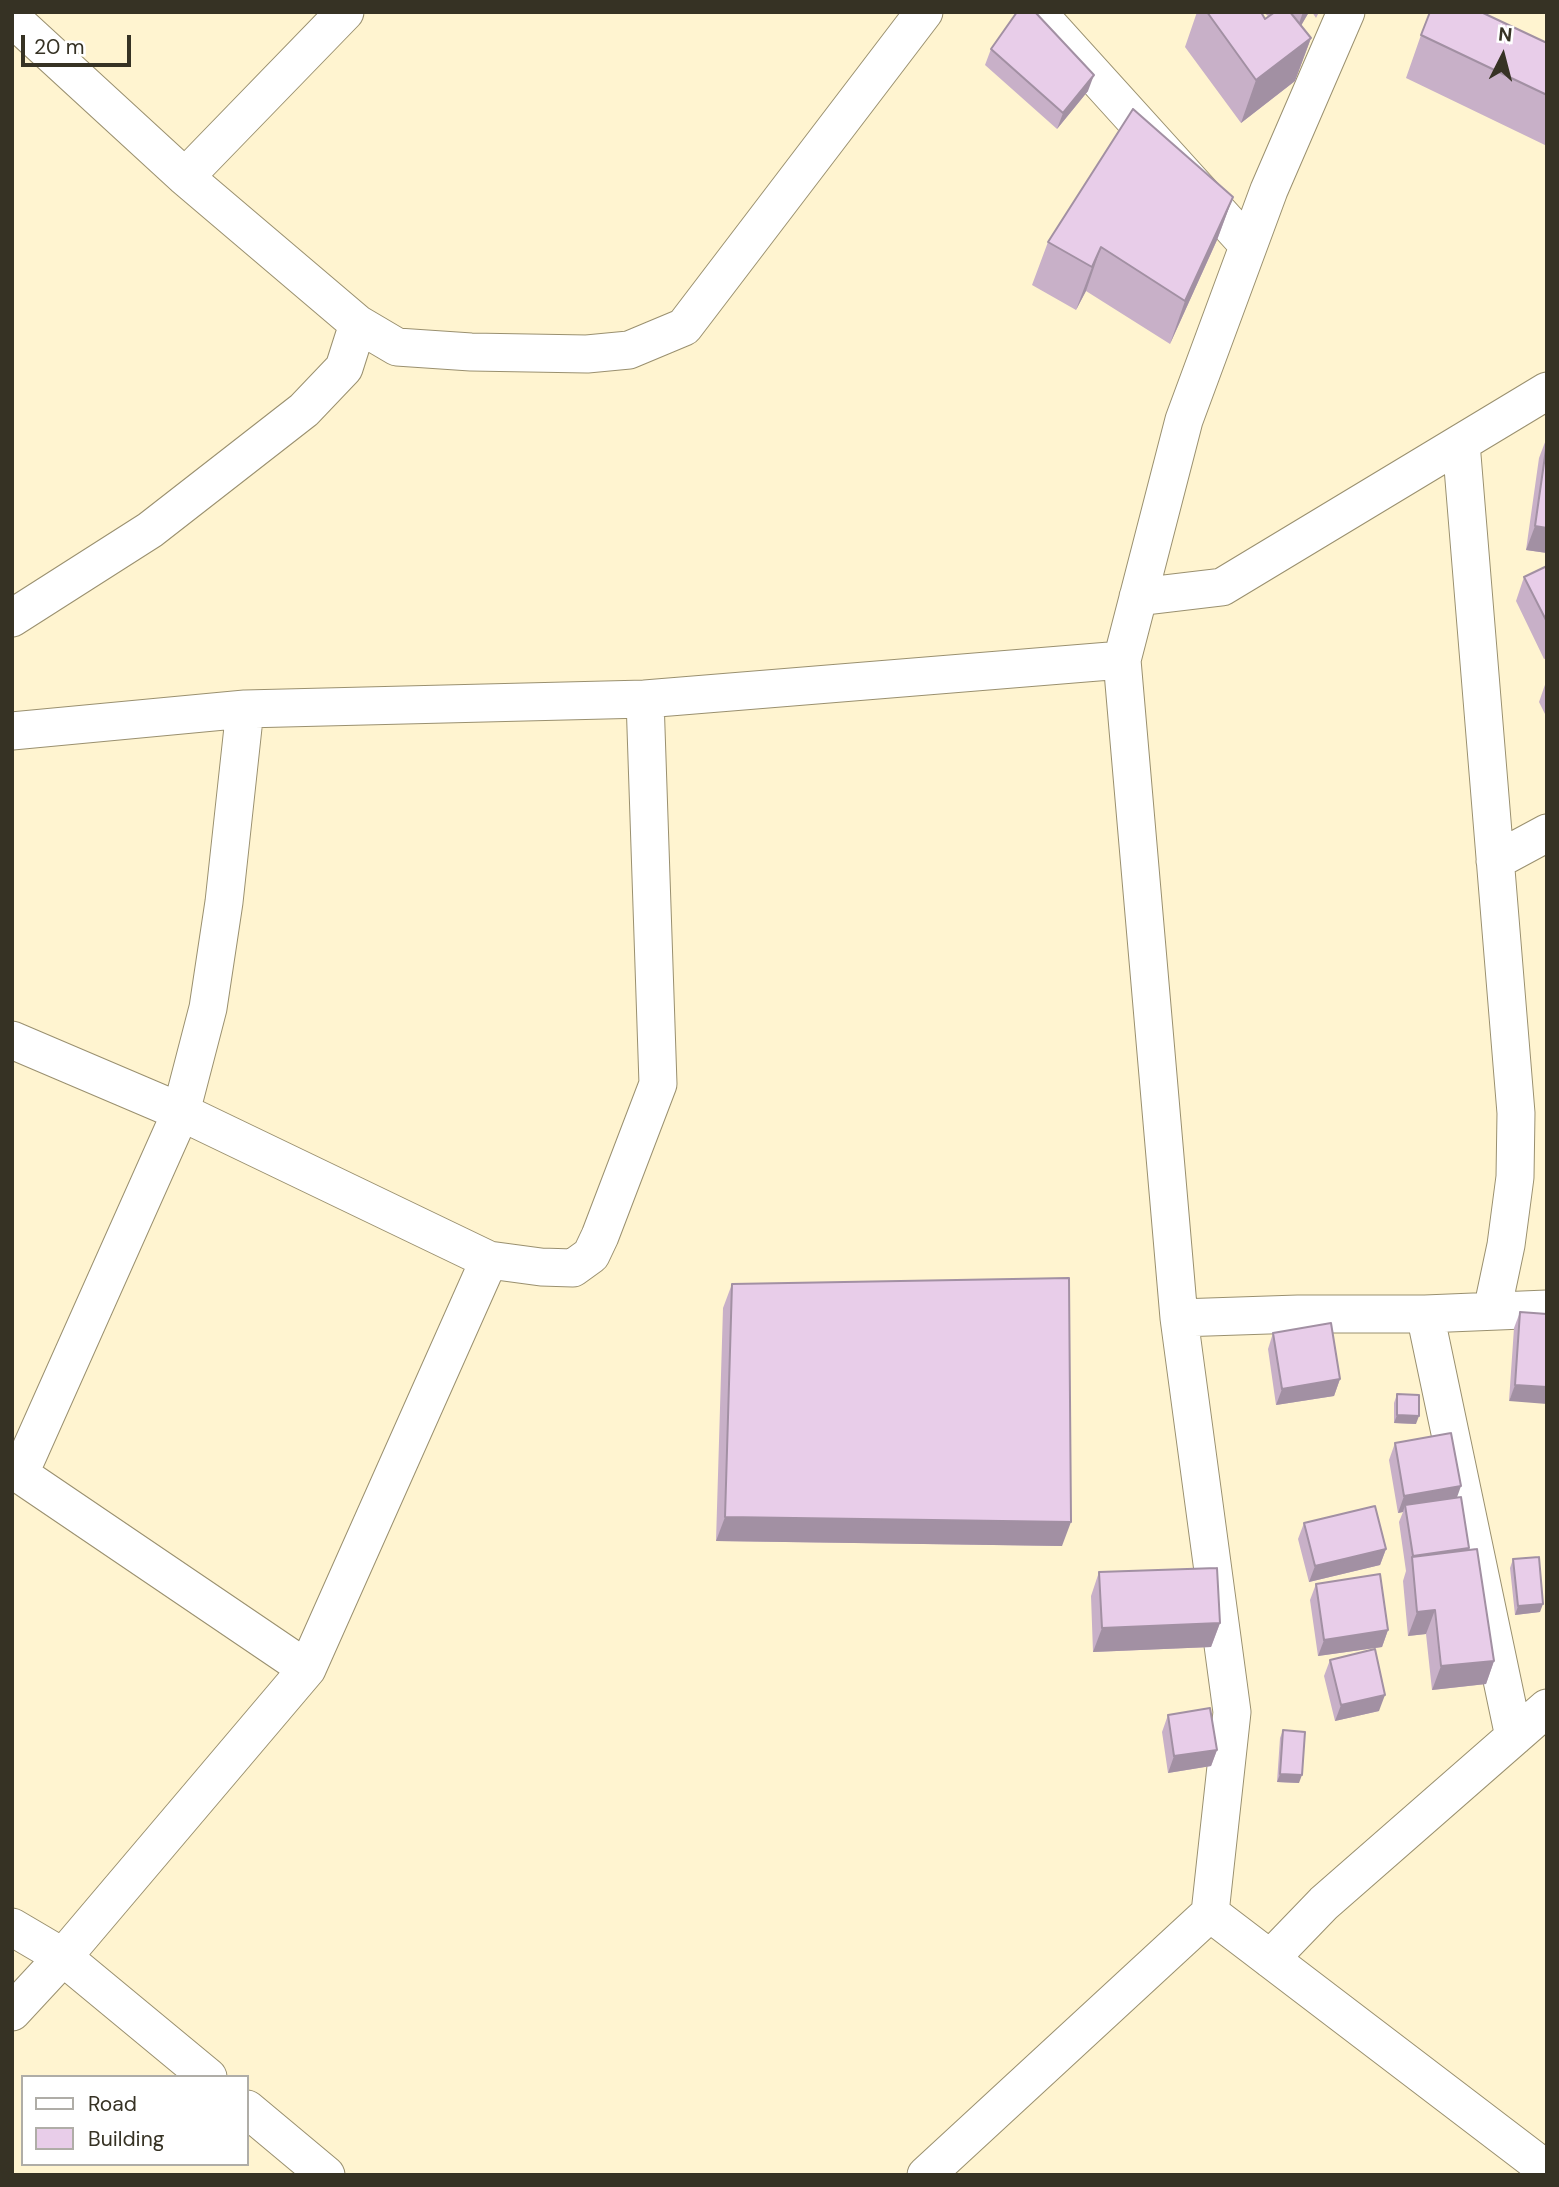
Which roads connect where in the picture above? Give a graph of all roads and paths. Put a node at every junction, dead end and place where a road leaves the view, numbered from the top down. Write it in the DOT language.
graph roads {
  1 [pos="345,12"];
  2 [pos="924,12"];
  3 [pos="1037,12"];
  4 [pos="1346,12"];
  5 [pos="12,19"];
  6 [pos="185,177"];
  7 [pos="1248,245"];
  8 [pos="358,324"];
  9 [pos="1547,391"];
  10 [pos="1461,443"];
  11 [pos="1138,597"];
  12 [pos="12,618"];
  13 [pos="1122,660"];
  14 [pos="645,699"];
  15 [pos="245,709"];
  16 [pos="12,731"];
  17 [pos="1547,832"];
  18 [pos="1495,861"];
  19 [pos="12,1040"];
  20 [pos="181,1112"];
  21 [pos="489,1260"];
  22 [pos="1547,1309"];
  23 [pos="1492,1311"];
  24 [pos="1425,1314"];
  25 [pos="1179,1318"];
  26 [pos="16,1471"];
  27 [pos="307,1669"];
  28 [pos="1547,1708"];
  29 [pos="1514,1737"];
  30 [pos="1210,1913"];
  31 [pos="12,1927"];
  32 [pos="63,1957"];
  33 [pos="1270,1959"];
  34 [pos="12,2012"];
  35 [pos="206,2075"];
  36 [pos="248,2110"];
  37 [pos="1547,2170"];
  38 [pos="326,2175"];
  39 [pos="926,2175"];
  1 -- 6 [label="street"];
  2 -- 8 [label="street"];
  3 -- 7 [label="street"];
  4 -- 7 [label="street"];
  5 -- 6 [label="street"];
  6 -- 8 [label="street"];
  7 -- 11 [label="street"];
  8 -- 12 [label="street"];
  9 -- 10 [label="street"];
  10 -- 11 [label="street"];
  10 -- 18 [label="street"];
  11 -- 13 [label="street"];
  13 -- 14 [label="street"];
  13 -- 25 [label="street"];
  14 -- 15 [label="street"];
  14 -- 21 [label="street"];
  15 -- 16 [label="street"];
  15 -- 20 [label="street"];
  17 -- 18 [label="street"];
  18 -- 23 [label="street"];
  19 -- 20 [label="street"];
  20 -- 21 [label="street"];
  20 -- 26 [label="street"];
  21 -- 27 [label="street"];
  22 -- 23 [label="street"];
  23 -- 24 [label="street"];
  24 -- 25 [label="street"];
  24 -- 29 [label="street"];
  25 -- 30 [label="street"];
  26 -- 27 [label="street"];
  27 -- 32 [label="street"];
  28 -- 29 [label="street"];
  29 -- 33 [label="street"];
  30 -- 33 [label="street"];
  30 -- 39 [label="street"];
  31 -- 32 [label="street"];
  32 -- 34 [label="street"];
  32 -- 35 [label="street"];
  33 -- 37 [label="street"];
  36 -- 38 [label="street"];
}
